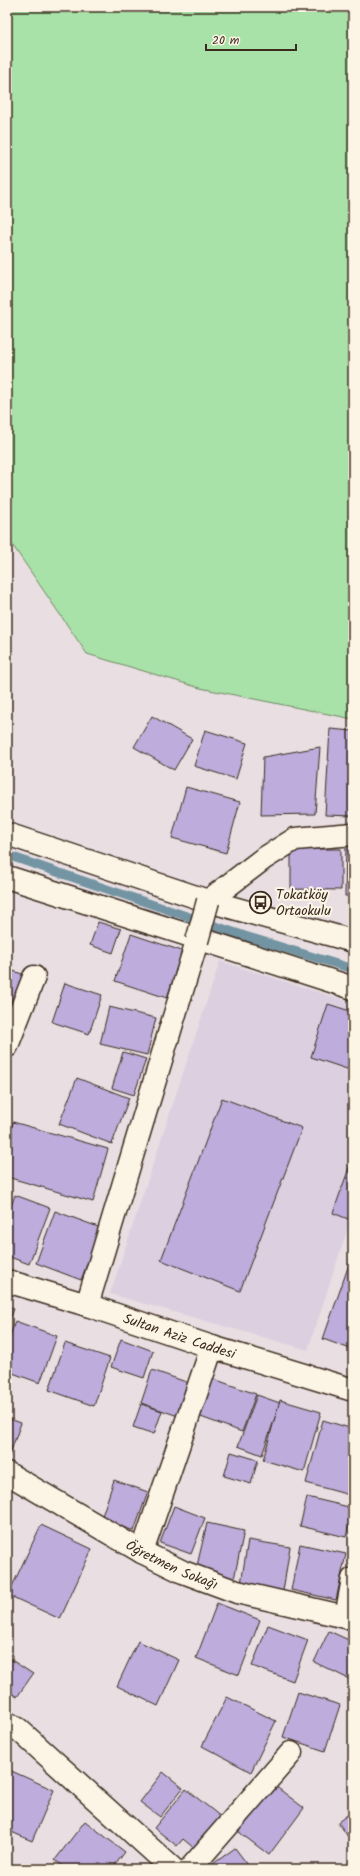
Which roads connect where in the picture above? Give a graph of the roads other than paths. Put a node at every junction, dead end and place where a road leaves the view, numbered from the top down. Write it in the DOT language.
graph roads {
  1 [pos="7,834"];
  2 [pos="353,834"];
  3 [pos="7,877"];
  4 [pos="208,901"];
  5 [pos="353,941"];
  6 [pos="34,977"];
  7 [pos="353,988"];
  8 [pos="7,1046"];
  9 [pos="7,1282"];
  10 [pos="87,1306"];
  11 [pos="212,1347"];
  12 [pos="353,1390"];
  13 [pos="7,1472"];
  14 [pos="142,1552"];
  15 [pos="353,1579"];
  16 [pos="349,1617"];
  17 [pos="7,1722"];
  18 [pos="291,1753"];
  19 [pos="173,1869"];
  20 [pos="190,1869"];
  1 -- 4 [label="street"];
  2 -- 4 [label="street"];
  3 -- 7 [label="street"];
  4 -- 5 [label="street"];
  4 -- 10 [label="street, bridge"];
  6 -- 8 [label="street"];
  9 -- 10 [label="street, Sultan Aziz Caddesi"];
  10 -- 11 [label="street, Sultan Aziz Caddesi"];
  11 -- 12 [label="street, Sultan Aziz Caddesi"];
  11 -- 14 [label="street"];
  13 -- 14 [label="street, Öğretmen Sokağı"];
  14 -- 16 [label="street, Öğretmen Sokağı"];
  15 -- 16 [label="street"];
  17 -- 19 [label="street"];
  18 -- 20 [label="street"];
}
